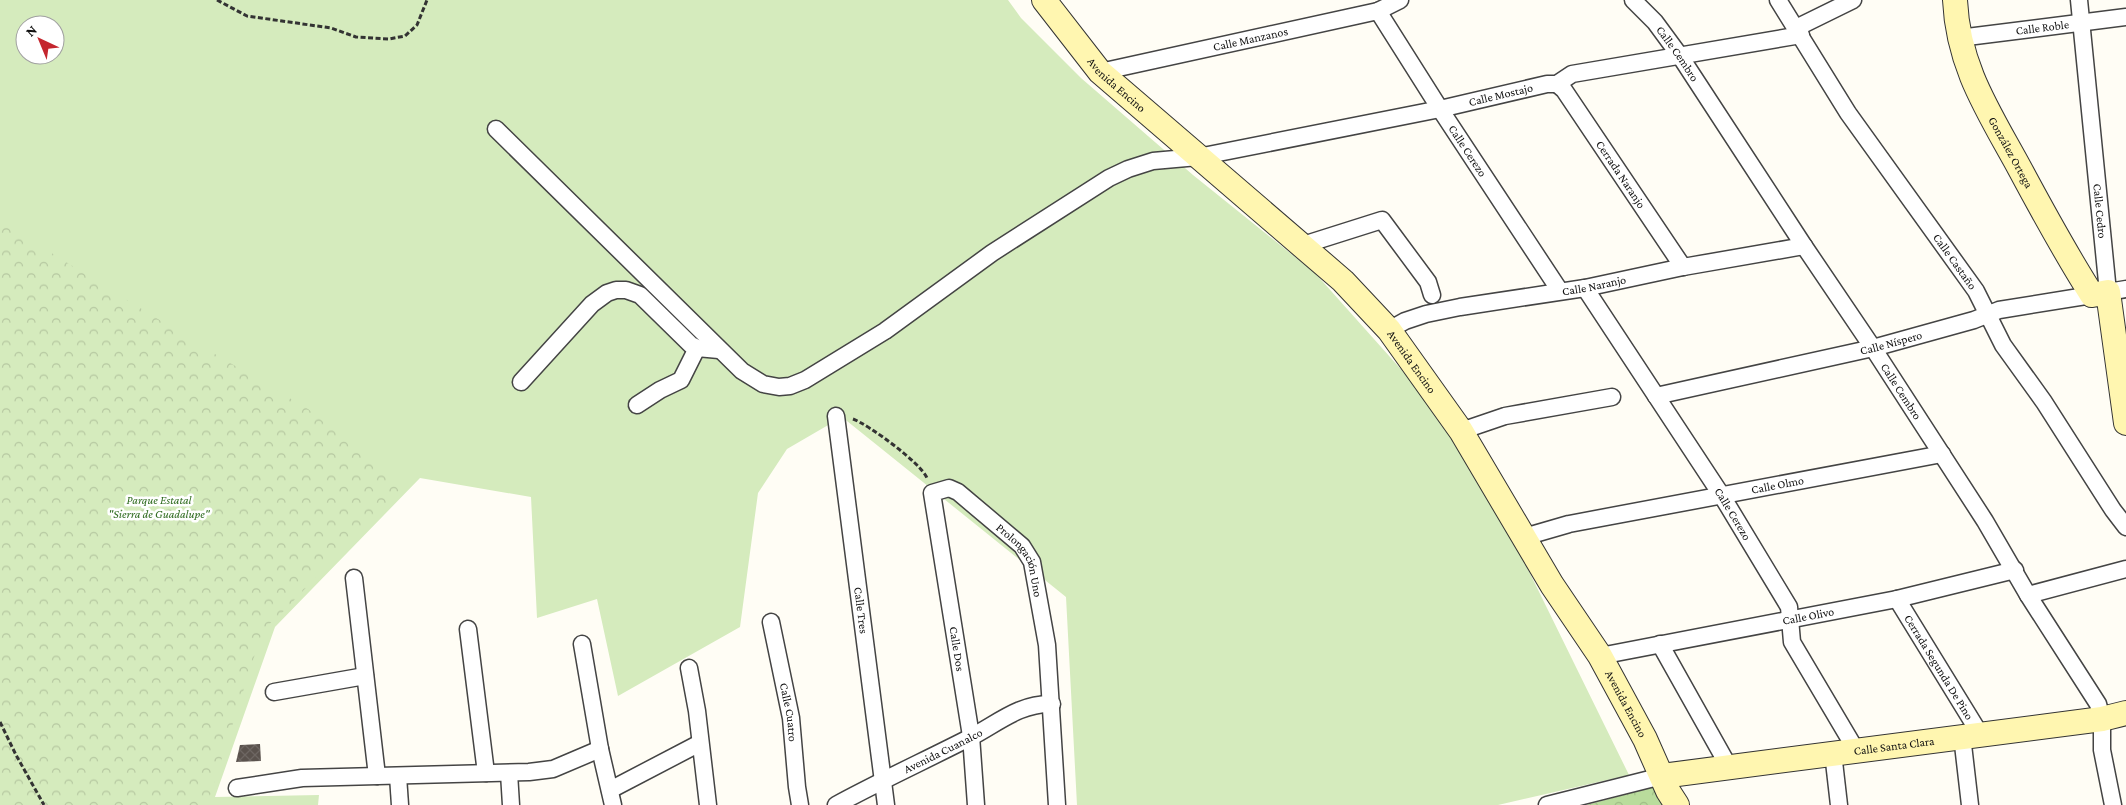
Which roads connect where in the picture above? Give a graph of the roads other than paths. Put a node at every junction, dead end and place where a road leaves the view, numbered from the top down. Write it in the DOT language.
graph roads {
  1 [pos="1044,0"];
  2 [pos="1400,0"];
  3 [pos="1633,0"];
  4 [pos="1778,0"];
  5 [pos="1853,0"];
  6 [pos="1955,0"];
  7 [pos="2079,0"];
  8 [pos="1378,11"];
  9 [pos="2126,17"];
  10 [pos="2081,23"];
  11 [pos="1799,32"];
  12 [pos="1959,38"];
  13 [pos="1680,56"];
  14 [pos="1100,72"];
  15 [pos="1557,84"];
  16 [pos="1440,109"];
  17 [pos="496,129"];
  18 [pos="1198,157"];
  19 [pos="1303,245"];
  20 [pos="1804,246"];
  21 [pos="1684,267"];
  22 [pos="1585,288"];
  23 [pos="1560,291"];
  24 [pos="2108,292"];
  25 [pos="1432,295"];
  26 [pos="1989,315"];
  27 [pos="1389,330"];
  28 [pos="697,348"];
  29 [pos="1873,348"];
  30 [pos="719,350"];
  31 [pos="521,382"];
  32 [pos="1656,396"];
  33 [pos="1612,398"];
  34 [pos="637,405"];
  35 [pos="836,416"];
  36 [pos="2126,423"];
  37 [pos="1461,431"];
  38 [pos="1942,454"];
  39 [pos="932,493"];
  40 [pos="1722,496"];
  41 [pos="2126,526"];
  42 [pos="1524,537"];
  43 [pos="2126,569"];
  44 [pos="2015,570"];
  45 [pos="354,578"];
  46 [pos="2028,595"];
  47 [pos="1897,599"];
  48 [pos="1791,620"];
  49 [pos="771,622"];
  50 [pos="468,630"];
  51 [pos="582,644"];
  52 [pos="1660,644"];
  53 [pos="1600,656"];
  54 [pos="690,668"];
  55 [pos="365,676"];
  56 [pos="274,692"];
  57 [pos="1052,704"];
  58 [pos="2126,713"];
  59 [pos="2102,719"];
  60 [pos="1971,735"];
  61 [pos="972,736"];
  62 [pos="700,743"];
  63 [pos="600,749"];
  64 [pos="1844,752"];
  65 [pos="1728,767"];
  66 [pos="486,773"];
  67 [pos="509,773"];
  68 [pos="377,776"];
  69 [pos="398,776"];
  70 [pos="1662,776"];
  71 [pos="883,779"];
  72 [pos="237,788"];
  73 [pos="612,797"];
  74 [pos="400,805"];
  75 [pos="510,805"];
  76 [pos="708,805"];
  77 [pos="800,805"];
  78 [pos="836,805"];
  79 [pos="886,805"];
  80 [pos="976,805"];
  81 [pos="1057,805"];
  82 [pos="1547,805"];
  83 [pos="1677,805"];
  84 [pos="1839,805"];
  85 [pos="1970,805"];
  86 [pos="2113,805"];
  1 -- 14 [label="main road, Avenida Encino"];
  2 -- 8 [label="street, Calle Manzanos"];
  3 -- 13 [label="street, Calle Cembro"];
  4 -- 11 [label="street, Calle Castaño"];
  5 -- 11 [label="street, Calle Mostajo"];
  6 -- 12 [label="main road, González Ortega"];
  7 -- 10 [label="street, Calle Cedro"];
  8 -- 14 [label="street, Calle Manzanos"];
  8 -- 16 [label="street, Calle Cerezo"];
  9 -- 10 [label="street, Calle Roble"];
  10 -- 12 [label="street, Calle Roble"];
  10 -- 24 [label="street, Calle Cedro"];
  11 -- 13 [label="street, Calle Mostajo"];
  11 -- 26 [label="street, Calle Castaño"];
  12 -- 24 [label="main road, González Ortega"];
  13 -- 15 [label="street, Calle Mostajo"];
  13 -- 20 [label="street, Calle Cembro"];
  14 -- 18 [label="main road, Avenida Encino"];
  15 -- 16 [label="street, Calle Mostajo"];
  15 -- 21 [label="street, Cerrada Naranjo"];
  16 -- 18 [label="street, Calle Mostajo"];
  16 -- 23 [label="street, Calle Cerezo"];
  17 -- 30 [label="street, Calle Mostajo"];
  18 -- 19 [label="main road, Avenida Encino"];
  18 -- 30 [label="street, Calle Mostajo"];
  19 -- 25 [label="street"];
  19 -- 27 [label="main road, Avenida Encino"];
  20 -- 21 [label="street, Calle Naranjo"];
  20 -- 29 [label="street, Calle Cembro"];
  21 -- 22 [label="street, Calle Naranjo"];
  22 -- 23 [label="street, Calle Naranjo"];
  22 -- 32 [label="street, Calle Cerezo"];
  23 -- 27 [label="street, Calle Naranjo"];
  24 -- 26 [label="street, Calle Níspero"];
  24 -- 36 [label="main road, Calle Cedro"];
  26 -- 29 [label="street, Calle Níspero"];
  26 -- 41 [label="street, Calle Castaño"];
  27 -- 37 [label="main road, Avenida Encino"];
  28 -- 30 [label="street"];
  28 -- 31 [label="street"];
  28 -- 34 [label="street"];
  29 -- 32 [label="street, Calle Níspero"];
  29 -- 38 [label="street, Calle Cembro"];
  32 -- 40 [label="street, Calle Cerezo"];
  33 -- 37 [label="street"];
  35 -- 71 [label="street, Calle Tres"];
  37 -- 42 [label="main road, Avenida Encino"];
  38 -- 40 [label="street, Calle Olmo"];
  38 -- 44 [label="street, Calle Cembro"];
  39 -- 57 [label="street, Prolongación Uno"];
  39 -- 61 [label="street, Calle Dos"];
  40 -- 42 [label="street, Calle Olmo"];
  40 -- 48 [label="street, Calle Cerezo"];
  42 -- 53 [label="main road, Avenida Encino"];
  43 -- 46 [label="street"];
  44 -- 46 [label="street, Calle Cembro"];
  44 -- 47 [label="street, Calle Olivo"];
  45 -- 55 [label="street"];
  46 -- 59 [label="street, Calle Cembro"];
  47 -- 48 [label="street, Calle Olivo"];
  47 -- 60 [label="street, Cerrada Segunda De Pino"];
  48 -- 52 [label="street, Calle Olivo"];
  48 -- 64 [label="street, Calle Cerezo"];
  49 -- 77 [label="street, Calle Cuatro"];
  50 -- 66 [label="street"];
  51 -- 63 [label="street"];
  52 -- 53 [label="street, Calle Olivo"];
  52 -- 65 [label="street"];
  53 -- 70 [label="main road, Avenida Encino"];
  54 -- 62 [label="street"];
  55 -- 56 [label="street"];
  55 -- 68 [label="street"];
  57 -- 61 [label="street, Avenida Cuanalco"];
  57 -- 81 [label="street, Prolongación Uno"];
  58 -- 59 [label="main road, Calle Santa Clara"];
  59 -- 60 [label="main road, Calle Santa Clara"];
  59 -- 86 [label="street"];
  60 -- 64 [label="main road, Calle Santa Clara"];
  60 -- 85 [label="street"];
  61 -- 71 [label="street, Avenida Cuanalco"];
  61 -- 80 [label="street, Calle Dos"];
  62 -- 73 [label="street"];
  62 -- 76 [label="street"];
  63 -- 67 [label="street"];
  63 -- 73 [label="street"];
  64 -- 65 [label="main road, Calle Santa Clara"];
  64 -- 84 [label="street"];
  65 -- 70 [label="main road, Calle Santa Clara"];
  66 -- 67 [label="street"];
  66 -- 69 [label="street"];
  67 -- 75 [label="street"];
  68 -- 69 [label="street"];
  68 -- 72 [label="street"];
  69 -- 74 [label="street"];
  70 -- 82 [label="street"];
  70 -- 83 [label="main road, Avenida Encino"];
  71 -- 78 [label="street, Avenida Cuanalco"];
  71 -- 79 [label="street, Calle Tres"];
}
